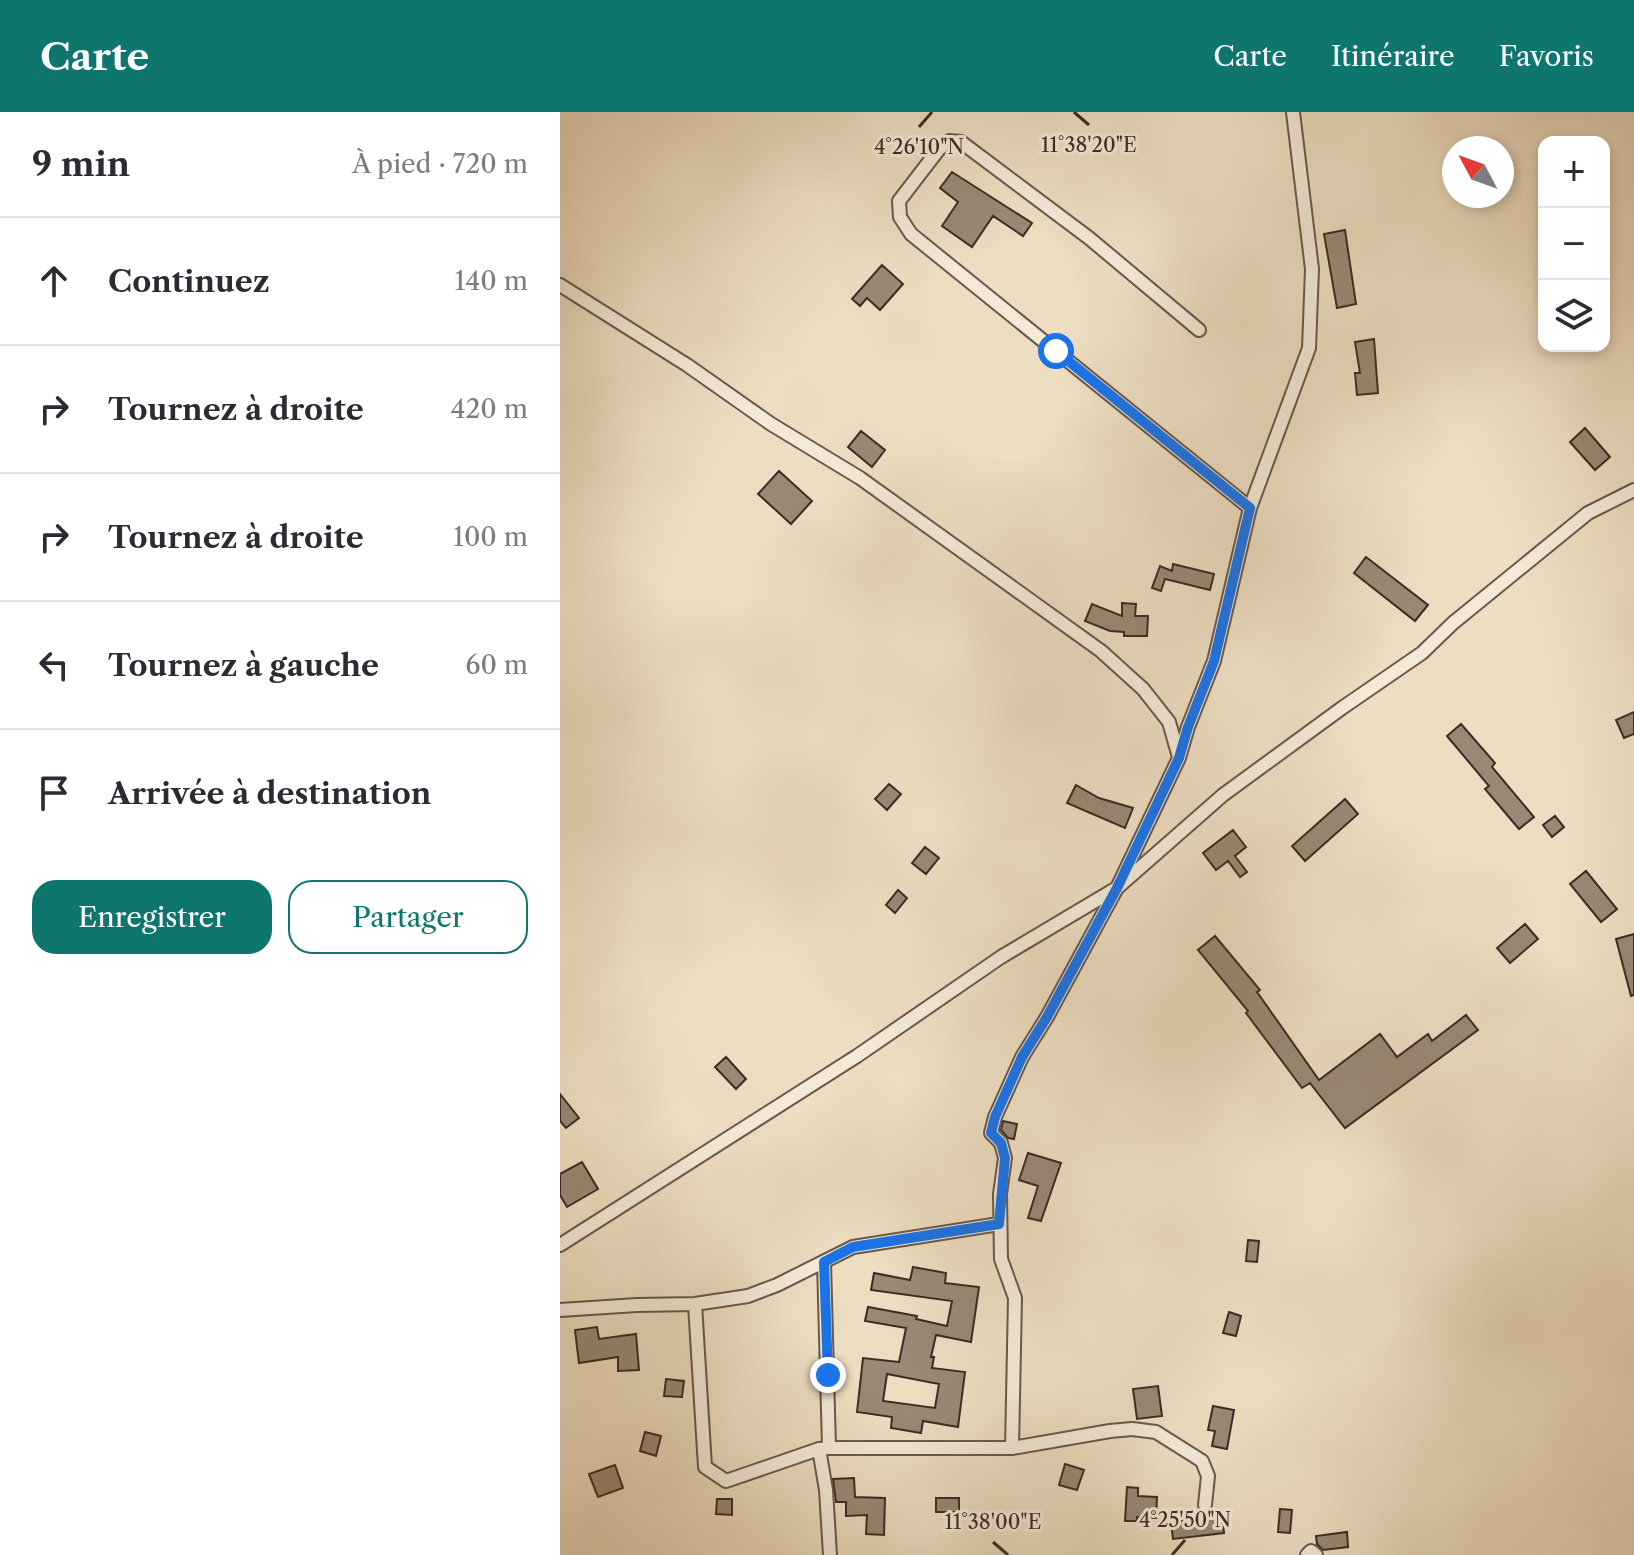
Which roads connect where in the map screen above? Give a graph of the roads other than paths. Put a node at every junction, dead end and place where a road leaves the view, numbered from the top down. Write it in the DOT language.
graph roads {
  1 [pos="1293,112"];
  2 [pos="562,288"];
  3 [pos="1199,330"];
  4 [pos="1634,490"];
  5 [pos="1250,508"];
  6 [pos="1169,722"];
  7 [pos="1188,727"];
  8 [pos="1179,758"];
  9 [pos="1117,888"];
  10 [pos="999,1224"];
  11 [pos="560,1245"];
  12 [pos="824,1262"];
  13 [pos="695,1304"];
  14 [pos="560,1310"];
  15 [pos="824,1448"];
  16 [pos="1012,1448"];
  17 [pos="1205,1505"];
  18 [pos="830,1555"];
  19 [pos="1307,1555"];
  20 [pos="1316,1555"];
  1 -- 5 [label="street"];
  2 -- 6 [label="street"];
  3 -- 5 [label="street"];
  4 -- 9 [label="street"];
  5 -- 7 [label="street"];
  6 -- 7 [label="street"];
  6 -- 8 [label="street"];
  7 -- 8 [label="street"];
  8 -- 9 [label="street"];
  9 -- 10 [label="street"];
  9 -- 11 [label="street"];
  10 -- 12 [label="street"];
  10 -- 16 [label="street"];
  12 -- 13 [label="street"];
  12 -- 15 [label="street"];
  13 -- 14 [label="street"];
  13 -- 15 [label="street"];
  15 -- 16 [label="street"];
  15 -- 18 [label="street"];
  16 -- 17 [label="street"];
  19 -- 20 [label="street"];
}
